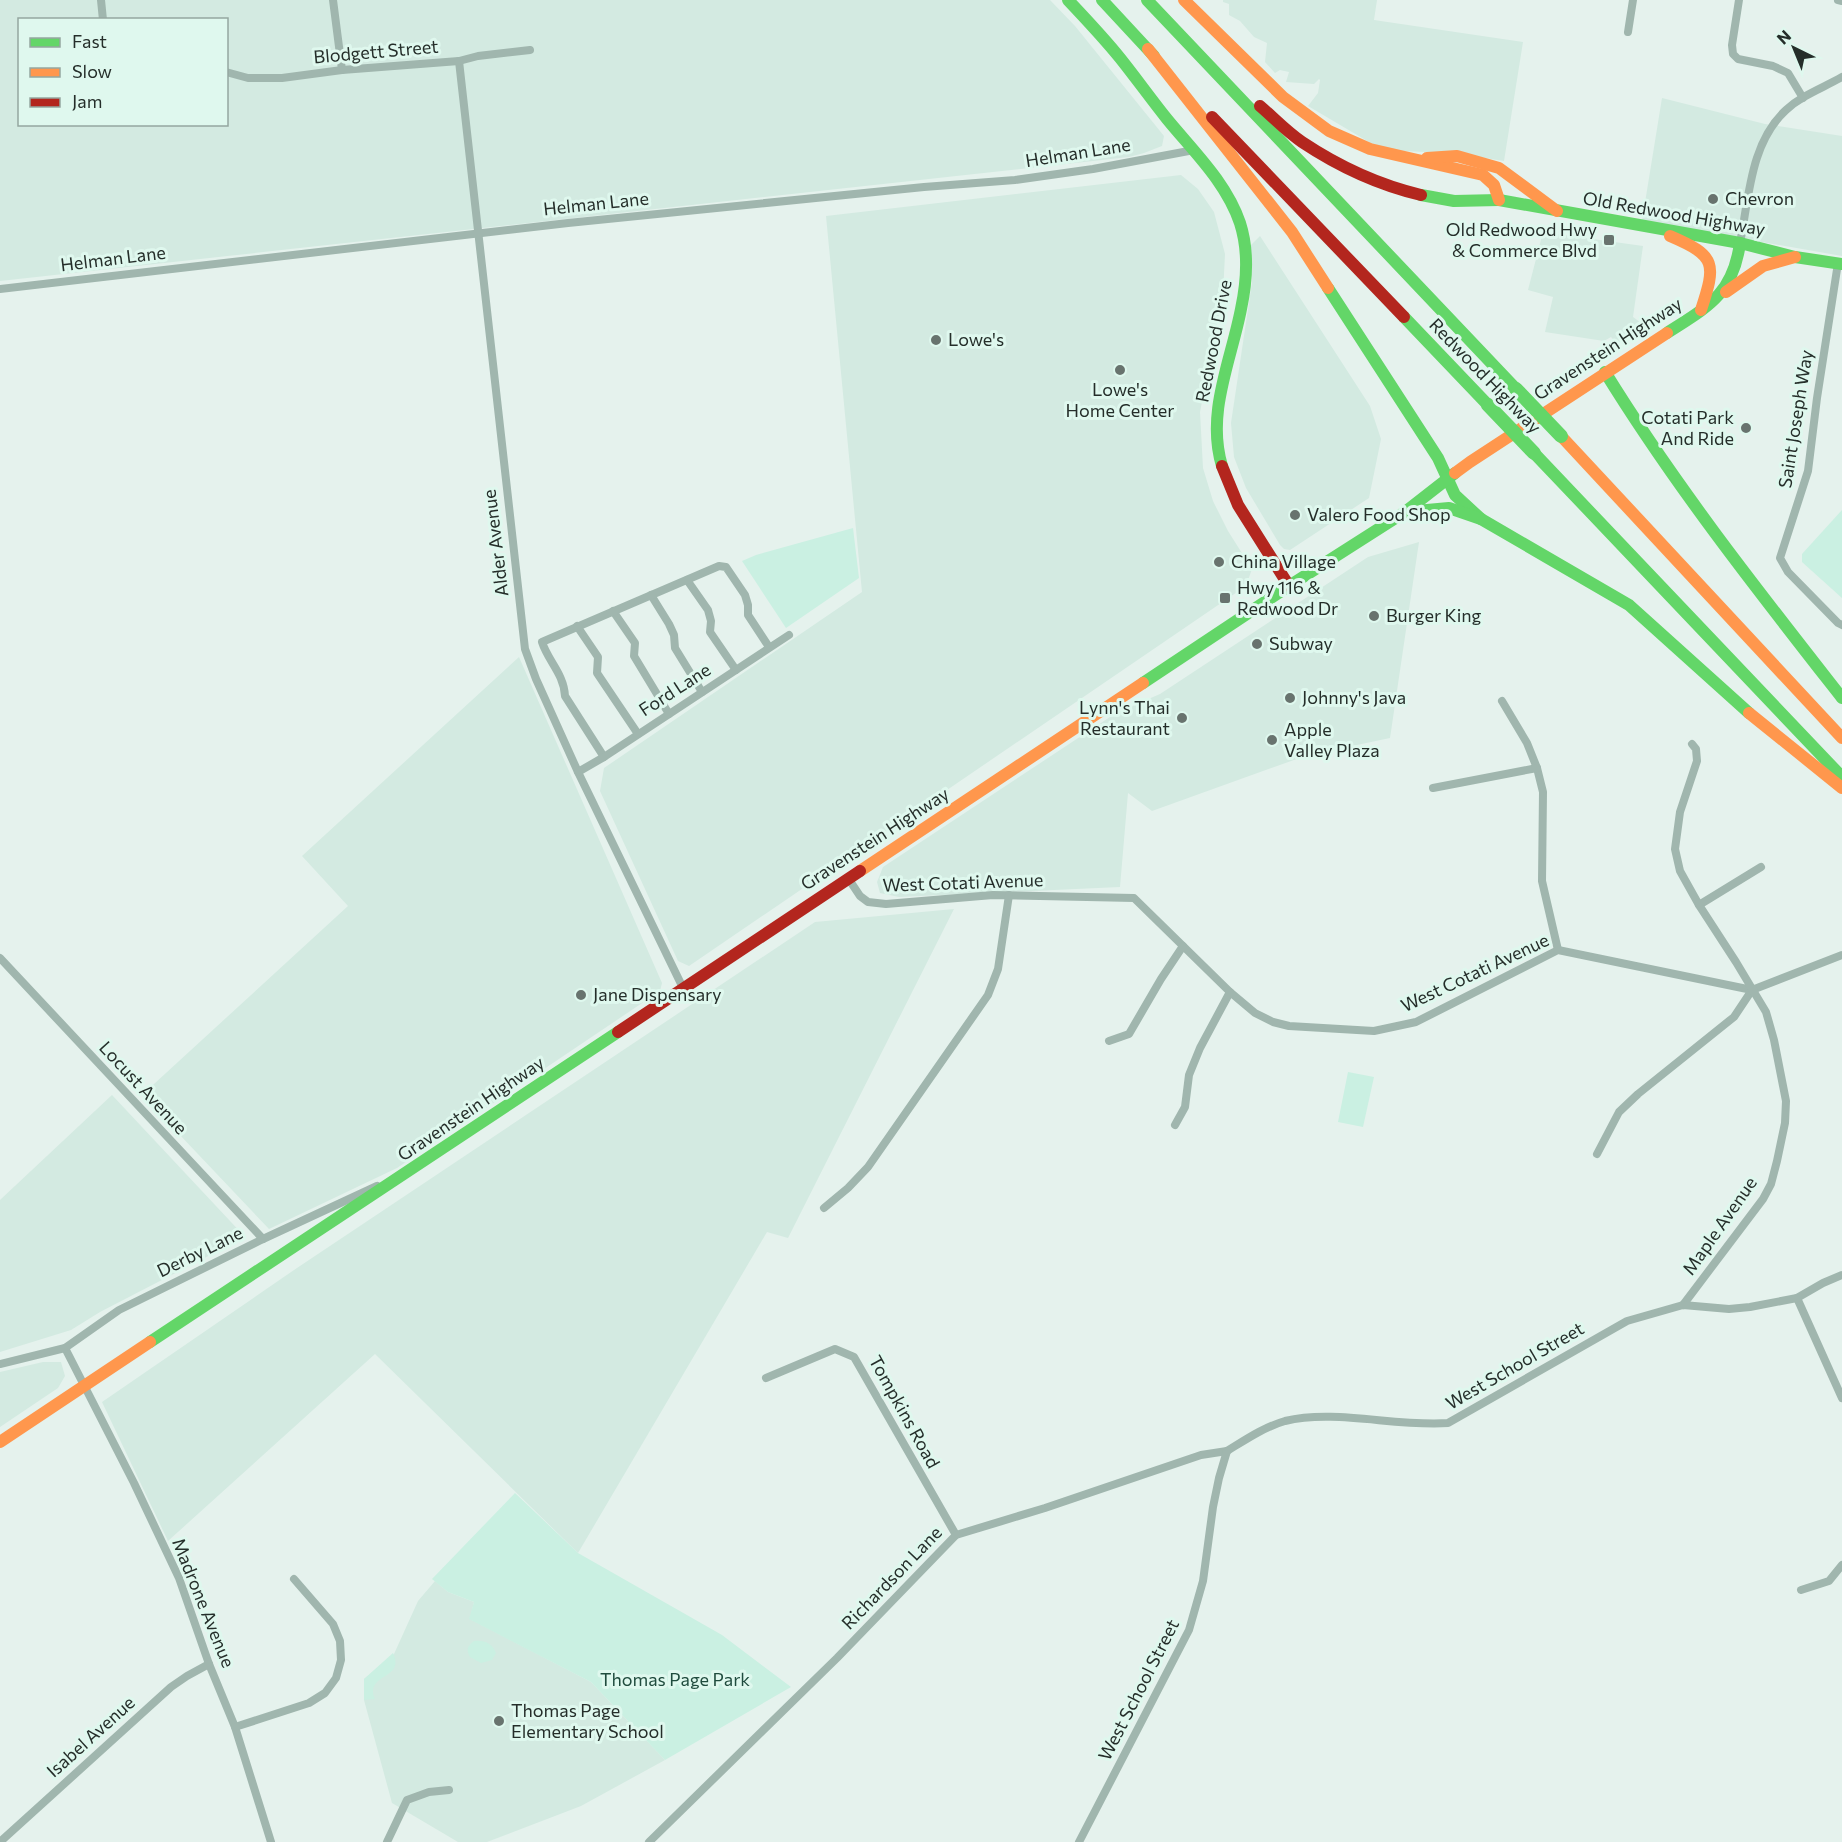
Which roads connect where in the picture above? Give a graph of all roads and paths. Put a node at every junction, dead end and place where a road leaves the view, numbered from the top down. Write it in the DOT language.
graph roads {
  1 [pos="101,0"];
  2 [pos="333,0"];
  3 [pos="1068,0"];
  4 [pos="1102,0"];
  5 [pos="1147,0"];
  6 [pos="1633,0"];
  7 [pos="1739,0"];
  8 [pos="1188,1"];
  9 [pos="103,18"];
  10 [pos="1628,32"];
  11 [pos="1179,33"];
  12 [pos="1148,49"];
  13 [pos="530,50"];
  14 [pos="459,61"];
  15 [pos="342,70"];
  16 [pos="228,73"];
  17 [pos="1842,77"];
  18 [pos="1803,98"];
  19 [pos="1194,150"];
  20 [pos="1414,159"];
  21 [pos="1498,200"];
  22 [pos="1557,211"];
  23 [pos="1644,226"];
  24 [pos="478,233"];
  25 [pos="1740,243"];
  26 [pos="1795,257"];
  27 [pos="1840,263"];
  28 [pos="0,289"];
  29 [pos="1713,301"];
  30 [pos="1701,311"];
  31 [pos="1605,372"];
  32 [pos="1448,479"];
  33 [pos="1405,512"];
  34 [pos="1481,519"];
  35 [pos="687,580"];
  36 [pos="1289,586"];
  37 [pos="651,595"];
  38 [pos="614,611"];
  39 [pos="1842,625"];
  40 [pos="577,626"];
  41 [pos="789,635"];
  42 [pos="769,647"];
  43 [pos="736,670"];
  44 [pos="702,692"];
  45 [pos="1842,698"];
  46 [pos="1502,701"];
  47 [pos="669,714"];
  48 [pos="638,734"];
  49 [pos="1842,738"];
  50 [pos="1692,744"];
  51 [pos="604,757"];
  52 [pos="1538,768"];
  53 [pos="578,772"];
  54 [pos="1842,778"];
  55 [pos="1433,788"];
  56 [pos="1842,788"];
  57 [pos="1761,867"];
  58 [pos="848,878"];
  59 [pos="1009,895"];
  60 [pos="1699,905"];
  61 [pos="1183,946"];
  62 [pos="1558,950"];
  63 [pos="1842,956"];
  64 [pos="0,958"];
  65 [pos="683,988"];
  66 [pos="1752,990"];
  67 [pos="1230,992"];
  68 [pos="1109,1041"];
  69 [pos="1175,1125"];
  70 [pos="1597,1154"];
  71 [pos="417,1166"];
  72 [pos="824,1208"];
  73 [pos="263,1239"];
  74 [pos="1842,1275"];
  75 [pos="1797,1298"];
  76 [pos="1683,1305"];
  77 [pos="64,1348"];
  78 [pos="0,1364"];
  79 [pos="766,1378"];
  80 [pos="83,1386"];
  81 [pos="1842,1398"];
  82 [pos="0,1442"];
  83 [pos="1227,1451"];
  84 [pos="956,1535"];
  85 [pos="1842,1565"];
  86 [pos="294,1579"];
  87 [pos="1801,1590"];
  88 [pos="209,1664"];
  89 [pos="235,1726"];
  90 [pos="449,1790"];
  91 [pos="0,1842"];
  92 [pos="271,1842"];
  93 [pos="387,1842"];
  94 [pos="649,1842"];
  95 [pos="1079,1842"];
  1 -- 9 [label="street"];
  2 -- 15 [label="street"];
  3 -- 19 [label="main road, Redwood Drive"];
  4 -- 12 [label="main road, Redwood Highway"];
  5 -- 11 [label="main road, Redwood Highway"];
  6 -- 10 [label="street"];
  7 -- 18 [label="street"];
  8 -- 20 [label="main road"];
  11 -- 21 [label="main road, Old Redwood Highway"];
  11 -- 49 [label="main road, Redwood Highway, bridge"];
  12 -- 32 [label="main road"];
  12 -- 54 [label="main road, Redwood Highway, bridge"];
  13 -- 14 [label="street, Blodgett Street"];
  14 -- 15 [label="street, Blodgett Street"];
  14 -- 24 [label="street, Alder Avenue"];
  15 -- 16 [label="street, Blodgett Street"];
  17 -- 18 [label="street"];
  18 -- 25 [label="street"];
  19 -- 24 [label="street, Helman Lane"];
  19 -- 36 [label="main road, Redwood Drive"];
  20 -- 21 [label="main road"];
  20 -- 22 [label="main road"];
  21 -- 22 [label="main road, Old Redwood Highway"];
  22 -- 23 [label="main road, Old Redwood Highway"];
  23 -- 25 [label="main road, Old Redwood Highway"];
  23 -- 30 [label="main road"];
  24 -- 28 [label="street, Helman Lane"];
  24 -- 53 [label="street, Alder Avenue"];
  25 -- 26 [label="main road, Old Redwood Highway"];
  25 -- 29 [label="main road, Gravenstein Highway"];
  26 -- 27 [label="main road, Old Redwood Highway"];
  26 -- 29 [label="main road"];
  27 -- 39 [label="street, Saint Joseph Way"];
  29 -- 30 [label="main road, Gravenstein Highway"];
  30 -- 31 [label="main road, Gravenstein Highway"];
  31 -- 32 [label="main road, Gravenstein Highway"];
  31 -- 45 [label="main road"];
  32 -- 33 [label="main road, Gravenstein Highway"];
  32 -- 34 [label="main road"];
  33 -- 34 [label="main road"];
  33 -- 36 [label="main road, Gravenstein Highway"];
  34 -- 56 [label="main road"];
  35 -- 37 [label="street"];
  35 -- 42 [label="street"];
  35 -- 43 [label="street"];
  36 -- 58 [label="main road, Gravenstein Highway"];
  37 -- 38 [label="street"];
  37 -- 44 [label="street"];
  38 -- 40 [label="street"];
  38 -- 47 [label="street"];
  40 -- 48 [label="street"];
  40 -- 51 [label="street"];
  41 -- 42 [label="street, Ford Lane"];
  42 -- 43 [label="street, Ford Lane"];
  43 -- 44 [label="street, Ford Lane"];
  44 -- 47 [label="street, Ford Lane"];
  46 -- 52 [label="street"];
  47 -- 48 [label="street, Ford Lane"];
  48 -- 51 [label="street, Ford Lane"];
  50 -- 60 [label="street, Maple Avenue"];
  51 -- 53 [label="street, Ford Lane"];
  52 -- 55 [label="street"];
  52 -- 62 [label="street"];
  53 -- 65 [label="street, Alder Avenue"];
  57 -- 60 [label="street"];
  58 -- 59 [label="street, West Cotati Avenue"];
  58 -- 65 [label="main road, Gravenstein Highway"];
  59 -- 61 [label="street, West Cotati Avenue"];
  59 -- 72 [label="street"];
  60 -- 66 [label="street, Maple Avenue"];
  61 -- 67 [label="street, West Cotati Avenue"];
  61 -- 68 [label="street"];
  62 -- 66 [label="street, West Cotati Avenue"];
  62 -- 67 [label="street, West Cotati Avenue"];
  63 -- 66 [label="street"];
  64 -- 73 [label="street, Locust Avenue"];
  65 -- 71 [label="main road, Gravenstein Highway"];
  66 -- 70 [label="street"];
  66 -- 76 [label="street, Maple Avenue"];
  67 -- 69 [label="street"];
  71 -- 73 [label="street, Derby Lane"];
  71 -- 80 [label="main road, Gravenstein Highway"];
  73 -- 77 [label="street, Derby Lane"];
  74 -- 75 [label="street, West School Street"];
  75 -- 76 [label="street, West School Street"];
  75 -- 81 [label="street"];
  76 -- 83 [label="street, West School Street"];
  77 -- 78 [label="street, Derby Lane"];
  77 -- 80 [label="street, Madrone Avenue"];
  79 -- 84 [label="street, Tompkins Road"];
  80 -- 82 [label="main road, Gravenstein Highway"];
  80 -- 88 [label="street, Madrone Avenue"];
  83 -- 84 [label="street, Richardson Lane"];
  83 -- 95 [label="street, West School Street"];
  84 -- 94 [label="street, Richardson Lane"];
  85 -- 87 [label="street"];
  86 -- 89 [label="street"];
  88 -- 89 [label="street, Madrone Avenue"];
  88 -- 91 [label="street, Isabel Avenue"];
  89 -- 92 [label="street, Madrone Avenue"];
  90 -- 93 [label="street"];
}
